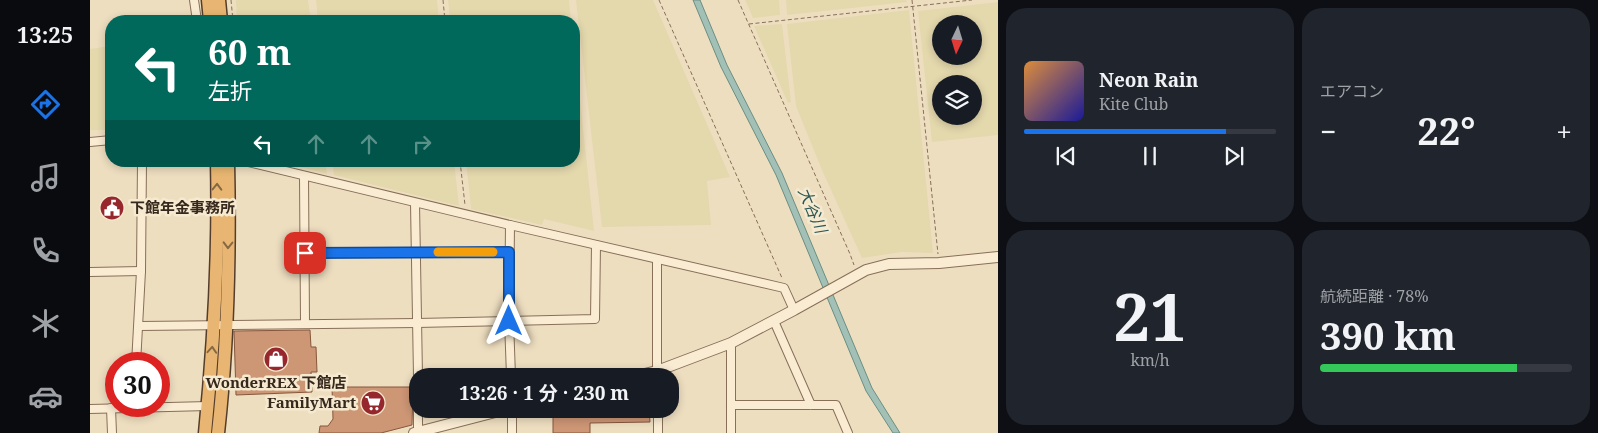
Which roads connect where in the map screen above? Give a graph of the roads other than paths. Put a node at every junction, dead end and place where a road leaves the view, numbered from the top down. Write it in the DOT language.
graph roads {
  1 [pos="194,0"];
  2 [pos="208,0"];
  3 [pos="219,0"];
  4 [pos="196,15"];
  5 [pos="209,15"];
  6 [pos="220,15"];
  7 [pos="105,141"];
  8 [pos="90,142"];
  9 [pos="142,167"];
  10 [pos="217,167"];
  11 [pos="228,167"];
  12 [pos="268,167"];
  13 [pos="304,176"];
  14 [pos="415,203"];
  15 [pos="510,225"];
  16 [pos="596,245"];
  17 [pos="416,252"];
  18 [pos="509,252"];
  19 [pos="305,253"];
  20 [pos="998,257"];
  21 [pos="656,258"];
  22 [pos="141,271"];
  23 [pos="90,272"];
  24 [pos="798,307"];
  25 [pos="509,321"];
  26 [pos="774,321"];
  27 [pos="417,323"];
  28 [pos="220,324"];
  29 [pos="306,324"];
  30 [pos="139,326"];
  31 [pos="731,343"];
  32 [pos="137,352"];
  33 [pos="418,368"];
  34 [pos="510,368"];
  35 [pos="657,368"];
  36 [pos="671,368"];
  37 [pos="731,405"];
  38 [pos="811,405"];
  39 [pos="208,406"];
  40 [pos="170,407"];
  41 [pos="105,408"];
  42 [pos="90,409"];
  43 [pos="112,417"];
  44 [pos="417,418"];
  45 [pos="471,418"];
  46 [pos="512,418"];
  47 [pos="658,418"];
  48 [pos="416,432"];
  49 [pos="112,433"];
  50 [pos="205,433"];
  51 [pos="218,433"];
  52 [pos="512,433"];
  53 [pos="658,433"];
  54 [pos="731,433"];
  55 [pos="848,433"];
  1 -- 4 [label="street"];
  2 -- 5 [label="highway"];
  3 -- 6 [label="highway"];
  7 -- 8 [label="street"];
  9 -- 22 [label="street"];
  28 -- 10 [label="highway, one-way"];
  11 -- 28 [label="highway, one-way"];
  12 -- 13 [label="street"];
  13 -- 14 [label="street"];
  13 -- 19 [label="street"];
  14 -- 15 [label="street"];
  14 -- 17 [label="street"];
  15 -- 16 [label="street"];
  15 -- 18 [label="street"];
  16 -- 21 [label="street"];
  16 -- 25 [label="street"];
  17 -- 18 [label="street"];
  17 -- 19 [label="street"];
  17 -- 27 [label="street"];
  18 -- 25 [label="street"];
  19 -- 29 [label="street"];
  20 -- 24 [label="street"];
  21 -- 24 [label="street"];
  21 -- 35 [label="street"];
  22 -- 23 [label="street"];
  22 -- 30 [label="street"];
  24 -- 26 [label="street"];
  25 -- 27 [label="street"];
  25 -- 34 [label="street"];
  26 -- 31 [label="street"];
  26 -- 38 [label="street"];
  27 -- 29 [label="street"];
  27 -- 33 [label="street"];
  28 -- 29 [label="street"];
  28 -- 30 [label="street"];
  39 -- 28 [label="highway, one-way"];
  28 -- 51 [label="highway"];
  30 -- 32 [label="street"];
  31 -- 36 [label="street"];
  31 -- 37 [label="street"];
  37 -- 38 [label="street"];
  37 -- 54 [label="street"];
  38 -- 55 [label="street"];
  39 -- 40 [label="street"];
  39 -- 50 [label="highway"];
  41 -- 42 [label="street"];
  43 -- 49 [label="street"];
  44 -- 48 [label="street"];
  45 -- 48 [label="street"];
  46 -- 52 [label="street"];
  47 -- 53 [label="street"];
}
